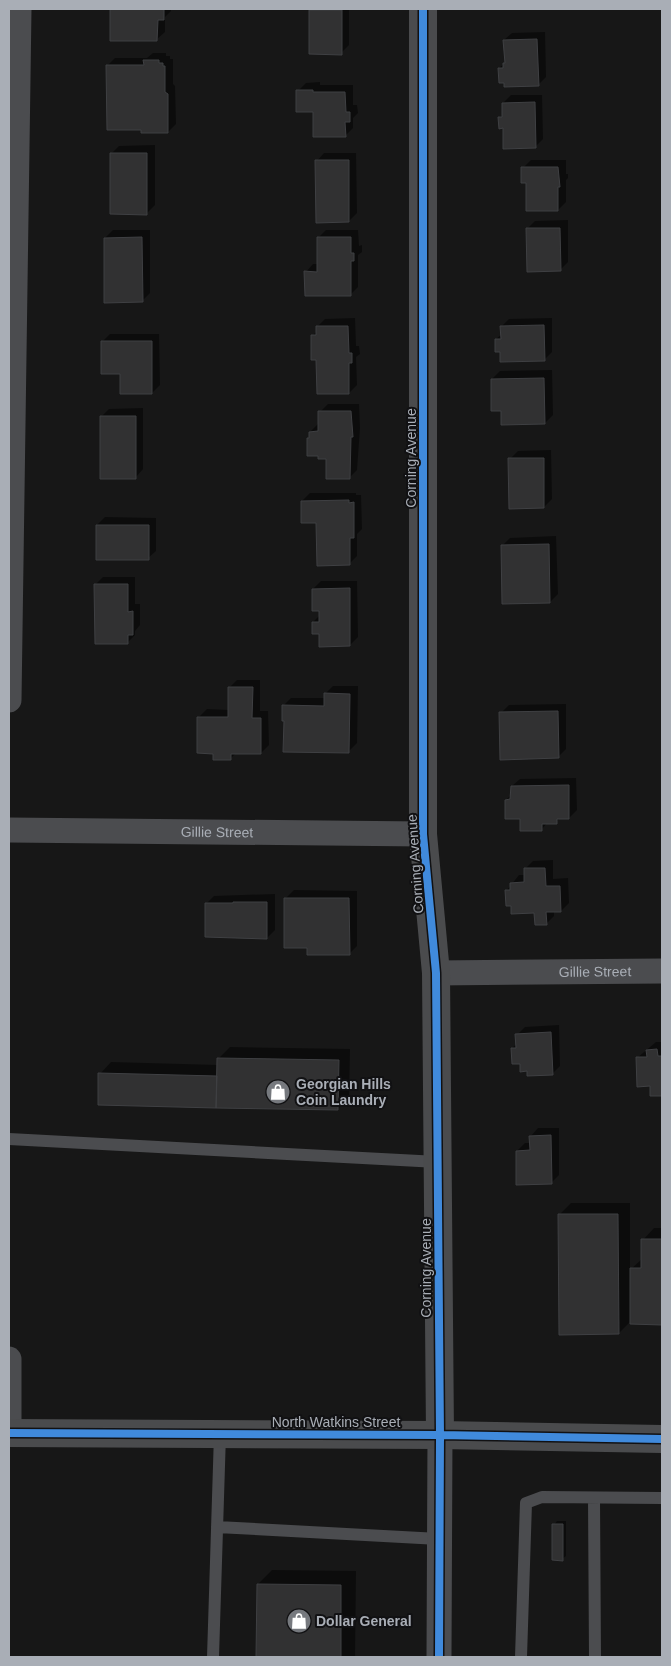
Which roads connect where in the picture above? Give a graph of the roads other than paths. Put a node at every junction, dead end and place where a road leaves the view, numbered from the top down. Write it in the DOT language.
graph roads {
  1 [pos="19,9"];
  2 [pos="423,9"];
  3 [pos="9,700"];
  4 [pos="9,830"];
  5 [pos="423,834"];
  6 [pos="662,971"];
  7 [pos="436,973"];
  8 [pos="9,1138"];
  9 [pos="438,1162"];
  10 [pos="9,1359"];
  11 [pos="9,1433"];
  12 [pos="220,1434"];
  13 [pos="440,1435"];
  14 [pos="662,1439"];
  15 [pos="594,1498"];
  16 [pos="662,1498"];
  17 [pos="217,1527"];
  18 [pos="439,1539"];
  19 [pos="213,1657"];
  20 [pos="439,1657"];
  21 [pos="521,1657"];
  22 [pos="595,1657"];
  1 -- 3 [label="street"];
  2 -- 5 [label="street, Corning Avenue"];
  4 -- 5 [label="street, Gillie Street"];
  5 -- 7 [label="street, Corning Avenue"];
  6 -- 7 [label="street, Gillie Street"];
  7 -- 9 [label="street, Corning Avenue"];
  8 -- 9 [label="lane"];
  9 -- 13 [label="street, Corning Avenue"];
  10 -- 11 [label="street"];
  11 -- 12 [label="street, North Watkins Street"];
  12 -- 13 [label="street, North Watkins Street"];
  12 -- 17 [label="lane"];
  13 -- 14 [label="street, North Watkins Street"];
  13 -- 18 [label="street, Corning Avenue"];
  15 -- 16 [label="lane"];
  15 -- 21 [label="lane"];
  15 -- 22 [label="lane"];
  17 -- 18 [label="lane"];
  17 -- 19 [label="lane"];
  18 -- 20 [label="street, Corning Avenue"];
}
